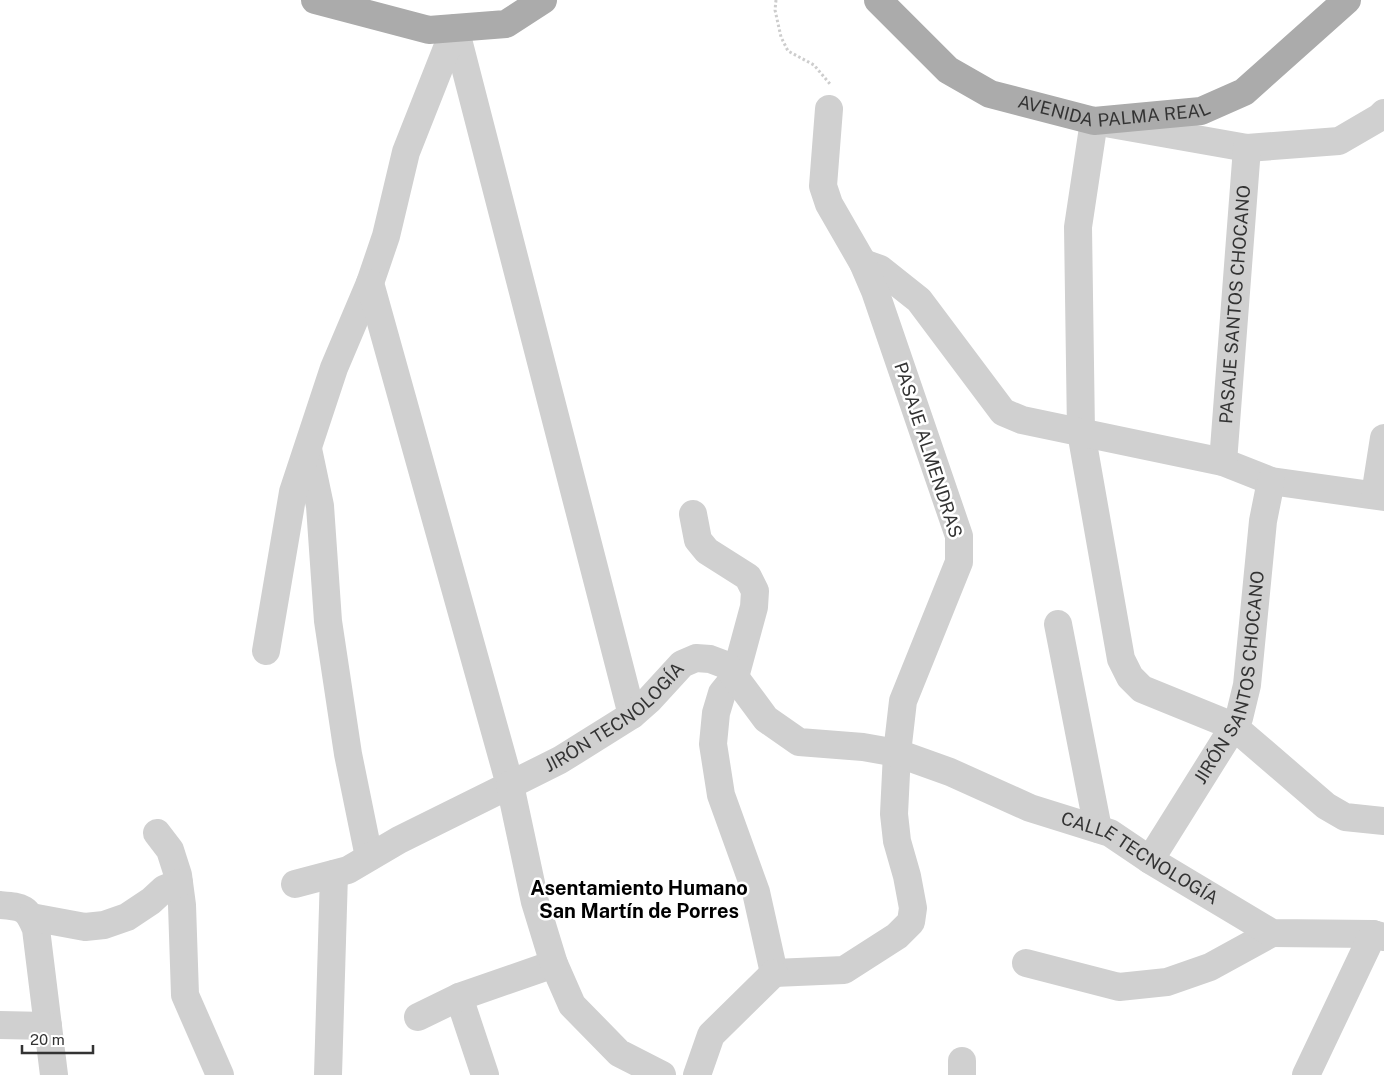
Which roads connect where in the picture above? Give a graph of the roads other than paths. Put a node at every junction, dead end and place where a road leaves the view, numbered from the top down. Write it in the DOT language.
graph roads {
  1 [pos="315,0"];
  2 [pos="347,0"];
  3 [pos="543,0"];
  4 [pos="878,0"];
  5 [pos="1347,0"];
  6 [pos="369,16"];
  7 [pos="455,28"];
  8 [pos="829,110"];
  9 [pos="1094,121"];
  10 [pos="1383,123"];
  11 [pos="1247,148"];
  12 [pos="863,263"];
  13 [pos="370,283"];
  14 [pos="1081,432"];
  15 [pos="1384,438"];
  16 [pos="308,448"];
  17 [pos="1223,462"];
  18 [pos="1271,481"];
  19 [pos="1379,496"];
  20 [pos="693,514"];
  21 [pos="1058,624"];
  22 [pos="266,651"];
  23 [pos="735,677"];
  24 [pos="632,715"];
  25 [pos="1233,726"];
  26 [pos="898,752"];
  27 [pos="510,785"];
  28 [pos="1384,821"];
  29 [pos="1098,830"];
  30 [pos="157,833"];
  31 [pos="369,857"];
  32 [pos="1150,860"];
  33 [pos="334,874"];
  34 [pos="179,883"];
  35 [pos="296,884"];
  36 [pos="0,905"];
  37 [pos="31,917"];
  38 [pos="1272,933"];
  39 [pos="1379,936"];
  40 [pos="1026,963"];
  41 [pos="554,964"];
  42 [pos="774,973"];
  43 [pos="459,998"];
  44 [pos="418,1017"];
  45 [pos="0,1025"];
  46 [pos="48,1026"];
  47 [pos="202,1031"];
  48 [pos="54,1075"];
  49 [pos="199,1075"];
  50 [pos="220,1075"];
  51 [pos="328,1075"];
  52 [pos="485,1075"];
  53 [pos="662,1075"];
  54 [pos="697,1075"];
  55 [pos="1306,1075"];
  1 -- 6 [label="main road"];
  2 -- 6 [label="street"];
  3 -- 7 [label="main road"];
  4 -- 9 [label="main road, AVENIDA PALMA REAL"];
  5 -- 9 [label="main road, AVENIDA PALMA REAL"];
  6 -- 7 [label="main road"];
  7 -- 13 [label="street"];
  7 -- 24 [label="street"];
  8 -- 12 [label="street, PASAJE ALMENDRAS"];
  9 -- 11 [label="street"];
  9 -- 14 [label="street"];
  10 -- 11 [label="street"];
  11 -- 17 [label="street, PASAJE SANTOS CHOCANO"];
  12 -- 14 [label="street"];
  12 -- 26 [label="street, PASAJE ALMENDRAS"];
  13 -- 16 [label="street"];
  13 -- 27 [label="street"];
  14 -- 17 [label="street"];
  14 -- 25 [label="street"];
  15 -- 19 [label="street"];
  16 -- 22 [label="street"];
  16 -- 31 [label="street"];
  17 -- 18 [label="street"];
  18 -- 19 [label="street"];
  18 -- 25 [label="street, JIRÓN SANTOS CHOCANO"];
  20 -- 23 [label="street"];
  21 -- 29 [label="street"];
  23 -- 24 [label="street, JIRÓN TECNOLOGÍA"];
  23 -- 26 [label="street, JIRÓN TECNOLOGÍA"];
  23 -- 42 [label="street"];
  24 -- 27 [label="street, JIRÓN TECNOLOGÍA"];
  25 -- 28 [label="street"];
  25 -- 32 [label="street, JIRÓN SANTOS CHOCANO"];
  26 -- 29 [label="street, CALLE TECNOLOGÍA"];
  26 -- 42 [label="street"];
  27 -- 31 [label="street, JIRÓN TECNOLOGÍA"];
  27 -- 41 [label="street"];
  29 -- 32 [label="street, CALLE TECNOLOGÍA"];
  30 -- 34 [label="street"];
  31 -- 33 [label="street, JIRÓN TECNOLOGÍA"];
  32 -- 38 [label="street, CALLE TECNOLOGÍA"];
  33 -- 35 [label="street, JIRÓN TECNOLOGÍA"];
  33 -- 51 [label="street"];
  34 -- 37 [label="street"];
  34 -- 47 [label="street"];
  36 -- 37 [label="street"];
  37 -- 46 [label="street"];
  38 -- 39 [label="street"];
  38 -- 40 [label="street"];
  39 -- 55 [label="street"];
  41 -- 43 [label="street"];
  41 -- 53 [label="street"];
  42 -- 54 [label="street"];
  43 -- 44 [label="street"];
  43 -- 52 [label="street"];
  45 -- 46 [label="street"];
  46 -- 48 [label="street"];
  47 -- 49 [label="street"];
  47 -- 50 [label="street"];
}
